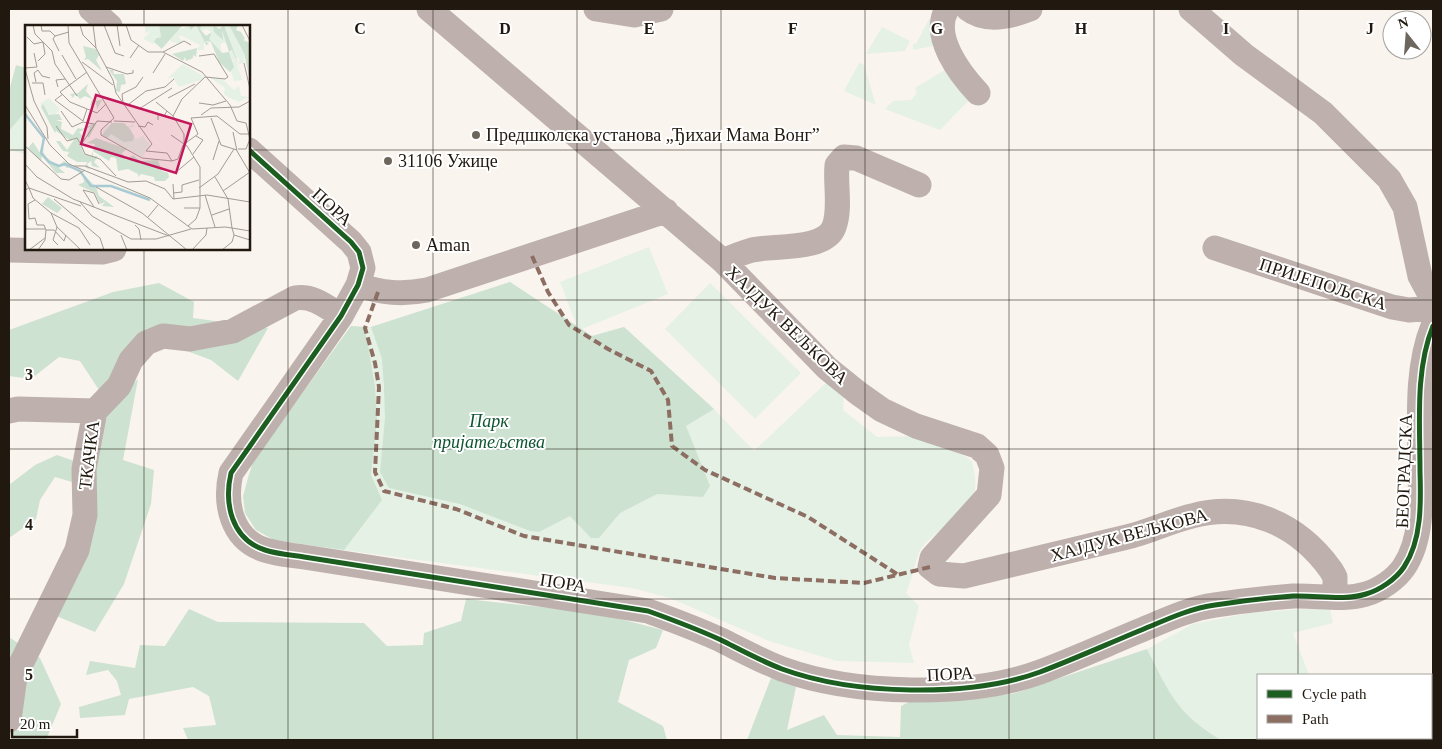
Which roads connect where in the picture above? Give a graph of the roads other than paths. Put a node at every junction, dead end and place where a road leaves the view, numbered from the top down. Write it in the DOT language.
graph roads {
  1 [pos="91,9"];
  2 [pos="429,9"];
  3 [pos="596,9"];
  4 [pos="661,9"];
  5 [pos="947,9"];
  6 [pos="968,9"];
  7 [pos="1030,9"];
  8 [pos="1191,9"];
  9 [pos="109,25"];
  10 [pos="978,93"];
  11 [pos="250,151"];
  12 [pos="919,185"];
  13 [pos="666,211"];
  14 [pos="1215,248"];
  15 [pos="9,250"];
  16 [pos="110,250"];
  17 [pos="723,262"];
  18 [pos="358,285"];
  19 [pos="1433,300"];
  20 [pos="1433,308"];
  21 [pos="341,316"];
  22 [pos="1433,326"];
  23 [pos="9,411"];
  24 [pos="95,411"];
  25 [pos="1335,596"];
  26 [pos="9,720"];
  1 -- 9 [label="street"];
  2 -- 13 [label="street, ХАЈДУК ВЕЉКОВА"];
  3 -- 4 [label="street"];
  5 -- 10 [label="street"];
  6 -- 7 [label="street"];
  8 -- 19 [label="street"];
  11 -- 18 [label="street, ПОРА"];
  12 -- 17 [label="street"];
  13 -- 17 [label="street, ХАЈДУК ВЕЉКОВА"];
  13 -- 18 [label="street"];
  14 -- 20 [label="street, ПРИЈЕПОЉСКА"];
  15 -- 16 [label="street"];
  17 -- 25 [label="street, ХАЈДУК ВЕЉКОВА"];
  18 -- 21 [label="street, ПОРА"];
  21 -- 24 [label="street, ТКАЧКА"];
  21 -- 25 [label="street, ПОРА"];
  22 -- 25 [label="street, БЕОГРАДСКА"];
  23 -- 24 [label="street"];
  24 -- 26 [label="street, ТКАЧКА"];
}
